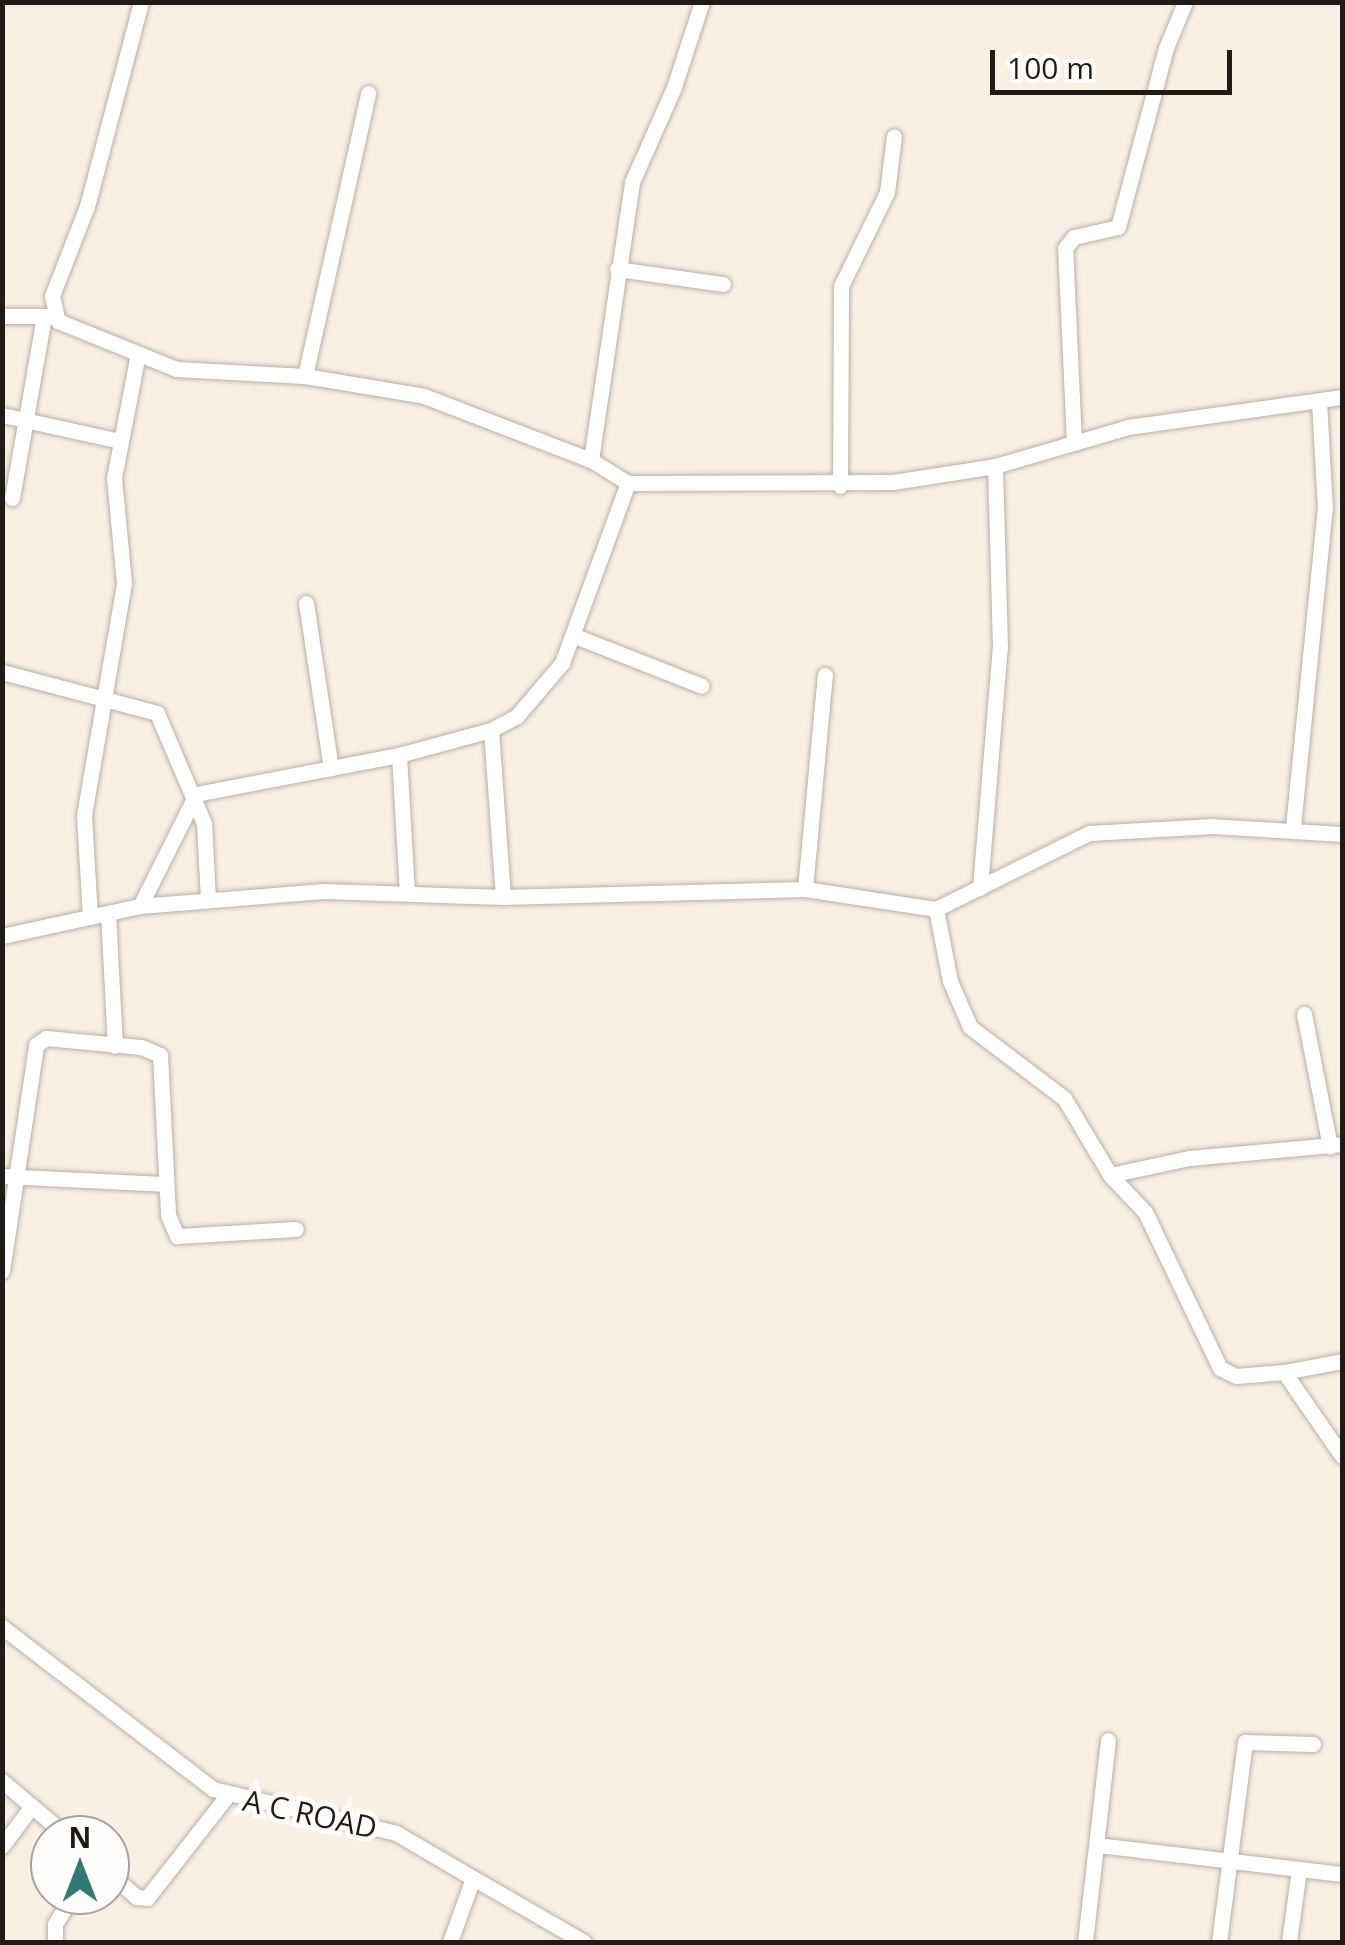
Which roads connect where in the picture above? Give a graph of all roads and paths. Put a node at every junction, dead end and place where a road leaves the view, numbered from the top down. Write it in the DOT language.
graph roads {
  1 [pos="141,2"];
  2 [pos="702,2"];
  3 [pos="1185,2"];
  4 [pos="368,93"];
  5 [pos="894,136"];
  6 [pos="618,269"];
  7 [pos="723,284"];
  8 [pos="2,316"];
  9 [pos="49,316"];
  10 [pos="137,358"];
  11 [pos="305,376"];
  12 [pos="1342,396"];
  13 [pos="1319,400"];
  14 [pos="2,415"];
  15 [pos="23,420"];
  16 [pos="120,440"];
  17 [pos="1074,443"];
  18 [pos="591,460"];
  19 [pos="995,466"];
  20 [pos="628,483"];
  21 [pos="840,486"];
  22 [pos="12,498"];
  23 [pos="306,603"];
  24 [pos="575,636"];
  25 [pos="2,672"];
  26 [pos="825,675"];
  27 [pos="702,686"];
  28 [pos="106,697"];
  29 [pos="492,730"];
  30 [pos="399,755"];
  31 [pos="331,768"];
  32 [pos="196,794"];
  33 [pos="1293,827"];
  34 [pos="1342,834"];
  35 [pos="980,888"];
  36 [pos="806,889"];
  37 [pos="406,892"];
  38 [pos="504,897"];
  39 [pos="208,900"];
  40 [pos="140,906"];
  41 [pos="936,909"];
  42 [pos="108,913"];
  43 [pos="90,917"];
  44 [pos="2,936"];
  45 [pos="1304,1014"];
  46 [pos="114,1046"];
  47 [pos="1336,1144"];
  48 [pos="1110,1175"];
  49 [pos="9,1176"];
  50 [pos="166,1184"];
  51 [pos="296,1229"];
  52 [pos="2,1270"];
  53 [pos="1342,1361"];
  54 [pos="1284,1372"];
  55 [pos="1342,1456"];
  56 [pos="2,1627"];
  57 [pos="1108,1740"];
  58 [pos="1313,1744"];
  59 [pos="2,1781"];
  60 [pos="227,1796"];
  61 [pos="32,1806"];
  62 [pos="43,1815"];
  63 [pos="1098,1845"];
  64 [pos="2,1846"];
  65 [pos="1231,1862"];
  66 [pos="1299,1869"];
  67 [pos="1342,1874"];
  68 [pos="473,1878"];
  69 [pos="130,1892"];
  70 [pos="61,1915"];
  71 [pos="55,1942"];
  72 [pos="450,1942"];
  73 [pos="584,1942"];
  74 [pos="1085,1942"];
  75 [pos="1219,1942"];
  76 [pos="1289,1942"];
  1 -- 9 [label="street"];
  2 -- 6 [label="street"];
  3 -- 17 [label="street"];
  4 -- 11 [label="street"];
  5 -- 21 [label="street"];
  6 -- 7 [label="street"];
  6 -- 18 [label="street"];
  8 -- 9 [label="street"];
  9 -- 10 [label="street"];
  9 -- 15 [label="street"];
  10 -- 11 [label="street"];
  10 -- 16 [label="street"];
  11 -- 18 [label="street"];
  12 -- 13 [label="street"];
  13 -- 17 [label="street"];
  13 -- 33 [label="street"];
  14 -- 15 [label="street"];
  15 -- 16 [label="street"];
  15 -- 22 [label="street"];
  16 -- 28 [label="street"];
  17 -- 19 [label="street"];
  18 -- 20 [label="street"];
  19 -- 21 [label="street"];
  19 -- 35 [label="street"];
  20 -- 21 [label="street"];
  20 -- 24 [label="street"];
  23 -- 31 [label="street"];
  24 -- 27 [label="street"];
  24 -- 29 [label="street"];
  25 -- 28 [label="street"];
  26 -- 36 [label="street"];
  28 -- 32 [label="street"];
  28 -- 43 [label="street"];
  29 -- 30 [label="street"];
  29 -- 38 [label="street"];
  30 -- 31 [label="street"];
  30 -- 37 [label="street"];
  31 -- 32 [label="street"];
  32 -- 39 [label="street"];
  32 -- 40 [label="street"];
  33 -- 34 [label="street"];
  33 -- 35 [label="street"];
  35 -- 41 [label="street"];
  36 -- 38 [label="street"];
  36 -- 41 [label="street"];
  37 -- 38 [label="street"];
  37 -- 39 [label="street"];
  39 -- 40 [label="street"];
  40 -- 42 [label="street"];
  41 -- 48 [label="street"];
  42 -- 43 [label="street"];
  42 -- 46 [label="street"];
  43 -- 44 [label="street"];
  45 -- 47 [label="street"];
  46 -- 49 [label="street"];
  46 -- 50 [label="street"];
  47 -- 48 [label="street"];
  48 -- 54 [label="street"];
  49 -- 50 [label="street"];
  49 -- 52 [label="street"];
  50 -- 51 [label="street"];
  53 -- 54 [label="street"];
  54 -- 55 [label="street"];
  56 -- 60 [label="street, A C ROAD"];
  57 -- 63 [label="street"];
  58 -- 65 [label="street"];
  59 -- 61 [label="street"];
  60 -- 68 [label="street, A C ROAD"];
  60 -- 69 [label="street"];
  61 -- 62 [label="street"];
  61 -- 64 [label="street"];
  63 -- 65 [label="street"];
  63 -- 74 [label="street"];
  65 -- 66 [label="street"];
  65 -- 75 [label="street"];
  66 -- 67 [label="street"];
  66 -- 76 [label="street"];
  68 -- 72 [label="street"];
  68 -- 73 [label="street, A C ROAD"];
  70 -- 71 [label="street"];
}
